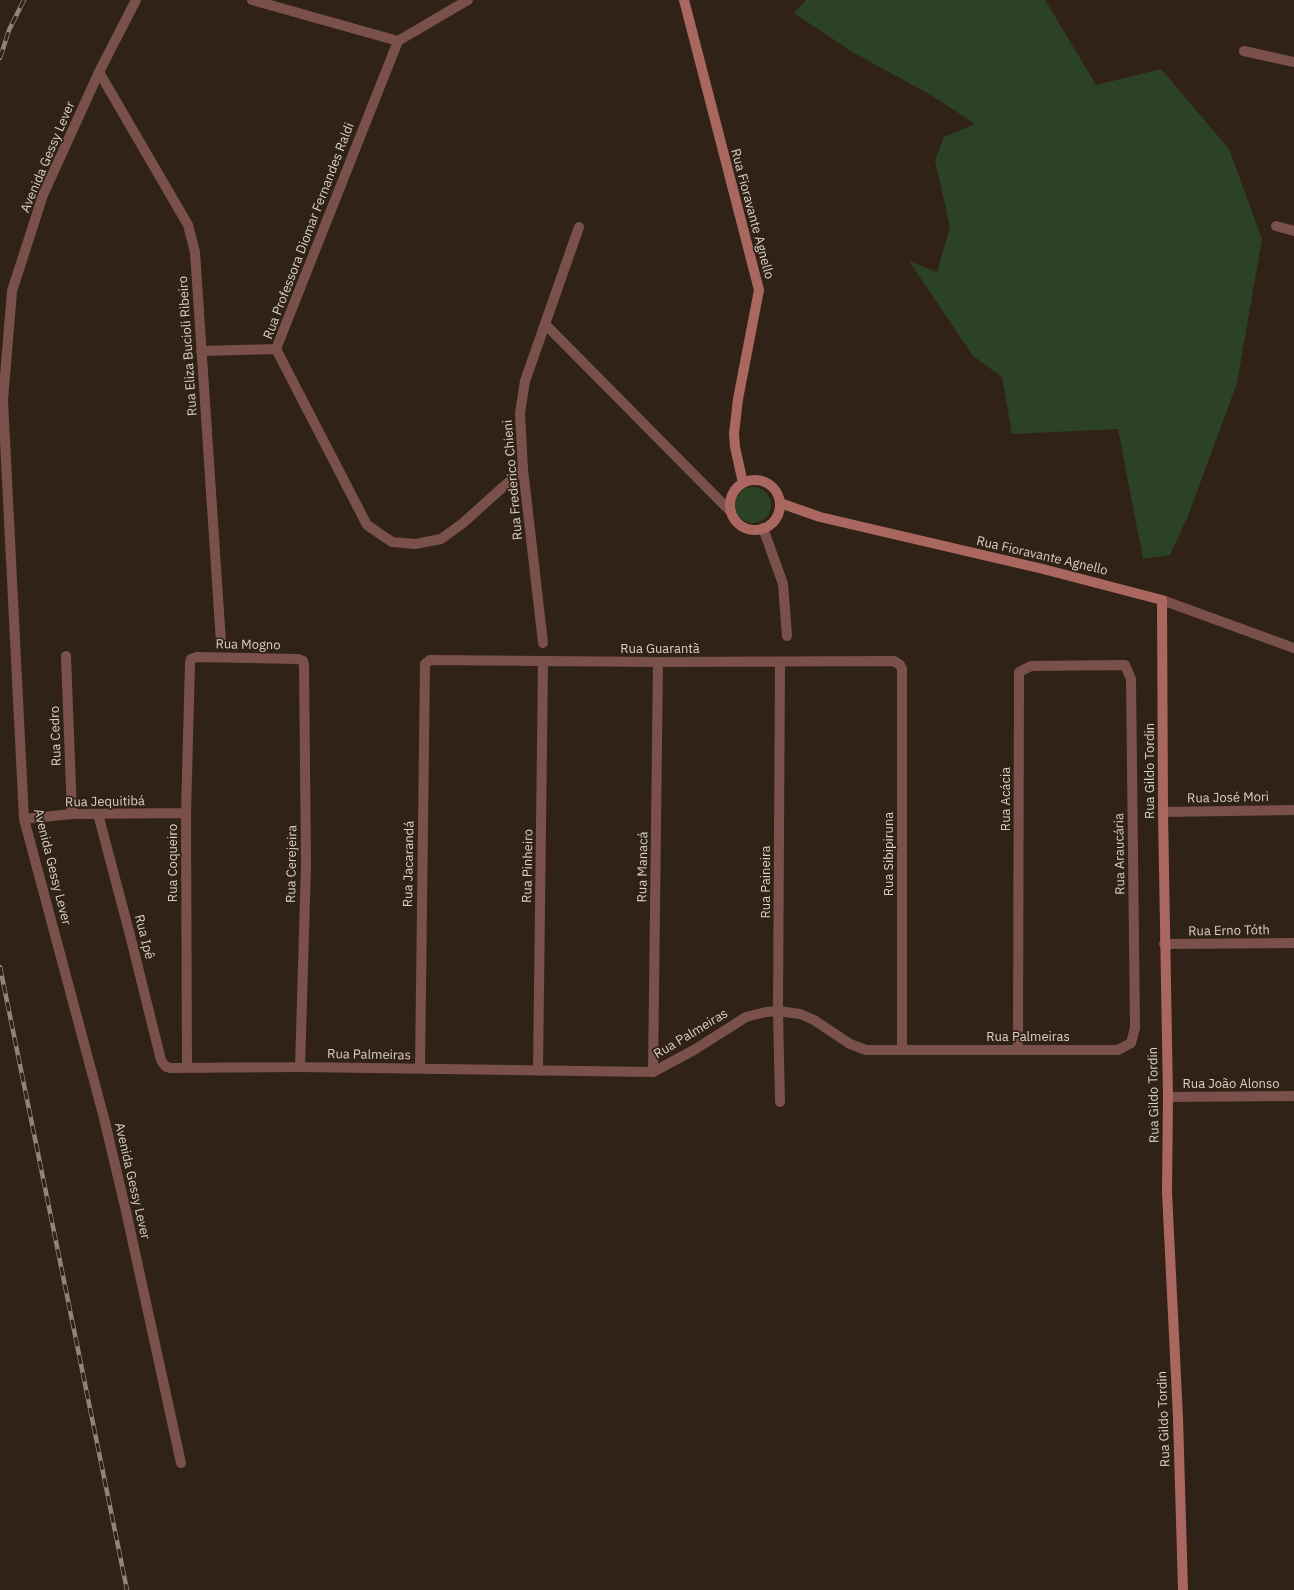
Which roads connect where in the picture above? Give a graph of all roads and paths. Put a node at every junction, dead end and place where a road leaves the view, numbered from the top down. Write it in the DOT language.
graph roads {
  1 [pos="136,0"];
  2 [pos="252,0"];
  3 [pos="468,0"];
  4 [pos="684,0"];
  5 [pos="398,41"];
  6 [pos="1244,51"];
  7 [pos="1294,62"];
  8 [pos="99,72"];
  9 [pos="1276,226"];
  10 [pos="579,228"];
  11 [pos="1294,231"];
  12 [pos="545,324"];
  13 [pos="276,348"];
  14 [pos="201,351"];
  15 [pos="523,469"];
  16 [pos="743,483"];
  17 [pos="780,503"];
  18 [pos="731,512"];
  19 [pos="763,528"];
  20 [pos="1162,600"];
  21 [pos="787,636"];
  22 [pos="221,642"];
  23 [pos="543,643"];
  24 [pos="1294,648"];
  25 [pos="66,656"];
  26 [pos="192,659"];
  27 [pos="303,661"];
  28 [pos="427,661"];
  29 [pos="894,661"];
  30 [pos="543,662"];
  31 [pos="658,662"];
  32 [pos="780,662"];
  33 [pos="1131,679"];
  34 [pos="1294,810"];
  35 [pos="1163,812"];
  36 [pos="186,813"];
  37 [pos="72,814"];
  38 [pos="98,814"];
  39 [pos="24,819"];
  40 [pos="1294,943"];
  41 [pos="1164,944"];
  42 [pos="778,1011"];
  43 [pos="1135,1028"];
  44 [pos="1018,1049"];
  45 [pos="902,1050"];
  46 [pos="165,1066"];
  47 [pos="187,1067"];
  48 [pos="300,1067"];
  49 [pos="420,1068"];
  50 [pos="538,1071"];
  51 [pos="653,1072"];
  52 [pos="1294,1096"];
  53 [pos="1168,1097"];
  54 [pos="780,1102"];
  55 [pos="181,1463"];
  56 [pos="1183,1590"];
  1 -- 8 [label="street, Avenida Gessy Lever"];
  2 -- 5 [label="street"];
  3 -- 5 [label="street"];
  4 -- 16 [label="main road, Rua Fioravante Agnello"];
  5 -- 13 [label="street, Rua Professora Diomar Fernandes Raldi"];
  6 -- 7 [label="street"];
  8 -- 14 [label="street, Rua Eliza Bucioli Ribeiro"];
  8 -- 39 [label="street, Avenida Gessy Lever"];
  9 -- 11 [label="street"];
  10 -- 12 [label="street, Rua Frederico Chieni"];
  12 -- 15 [label="street, Rua Frederico Chieni"];
  12 -- 18 [label="street"];
  13 -- 14 [label="street"];
  13 -- 15 [label="street, Rua Professora Diomar Fernandes Raldi"];
  14 -- 22 [label="street, Rua Eliza Bucioli Ribeiro"];
  15 -- 23 [label="street, Rua Frederico Chieni"];
  16 -- 17 [label="main road"];
  16 -- 18 [label="main road"];
  17 -- 19 [label="main road"];
  17 -- 20 [label="main road, Rua Fioravante Agnello"];
  18 -- 19 [label="main road"];
  19 -- 21 [label="street"];
  20 -- 24 [label="street, Rua Fioravante Agnello"];
  20 -- 35 [label="main road, Rua Gildo Tordin"];
  25 -- 37 [label="street, Rua Cedro"];
  26 -- 27 [label="street, Rua Mogno"];
  26 -- 36 [label="street, Rua Coqueiro"];
  27 -- 48 [label="street, Rua Cerejeira"];
  28 -- 30 [label="street, Rua Guarantã"];
  28 -- 49 [label="street, Rua Jacarandá"];
  29 -- 32 [label="street, Rua Guarantã"];
  29 -- 45 [label="street, Rua Sibipiruna"];
  30 -- 31 [label="street, Rua Guarantã"];
  30 -- 50 [label="street, Rua Pinheiro"];
  31 -- 32 [label="street, Rua Guarantã"];
  31 -- 51 [label="street, Rua Manacá"];
  32 -- 42 [label="street, Rua Paineira"];
  33 -- 43 [label="street, Rua Araucária"];
  33 -- 44 [label="street, Rua Acácia"];
  34 -- 35 [label="street, Rua José Mori"];
  35 -- 41 [label="main road, Rua Gildo Tordin"];
  36 -- 38 [label="street, Rua Jequitibá"];
  36 -- 47 [label="street, Rua Coqueiro"];
  37 -- 38 [label="street, Rua Jequitibá"];
  37 -- 39 [label="street, Rua Jequitibá"];
  38 -- 46 [label="street, Rua Ipê"];
  39 -- 55 [label="street, Avenida Gessy Lever"];
  40 -- 41 [label="street, Rua Erno Tóth"];
  41 -- 53 [label="main road, Rua Gildo Tordin"];
  42 -- 45 [label="street, Rua Palmeiras"];
  42 -- 51 [label="street, Rua Palmeiras"];
  42 -- 54 [label="street, Rua Paineira"];
  43 -- 44 [label="street, Rua Palmeiras"];
  44 -- 45 [label="street, Rua Palmeiras"];
  46 -- 47 [label="street, Rua Palmeiras"];
  47 -- 48 [label="street, Rua Palmeiras"];
  48 -- 49 [label="street, Rua Palmeiras"];
  49 -- 50 [label="street, Rua Palmeiras"];
  50 -- 51 [label="street, Rua Palmeiras"];
  52 -- 53 [label="street, Rua João Alonso"];
  53 -- 56 [label="main road, Rua Gildo Tordin"];
}
